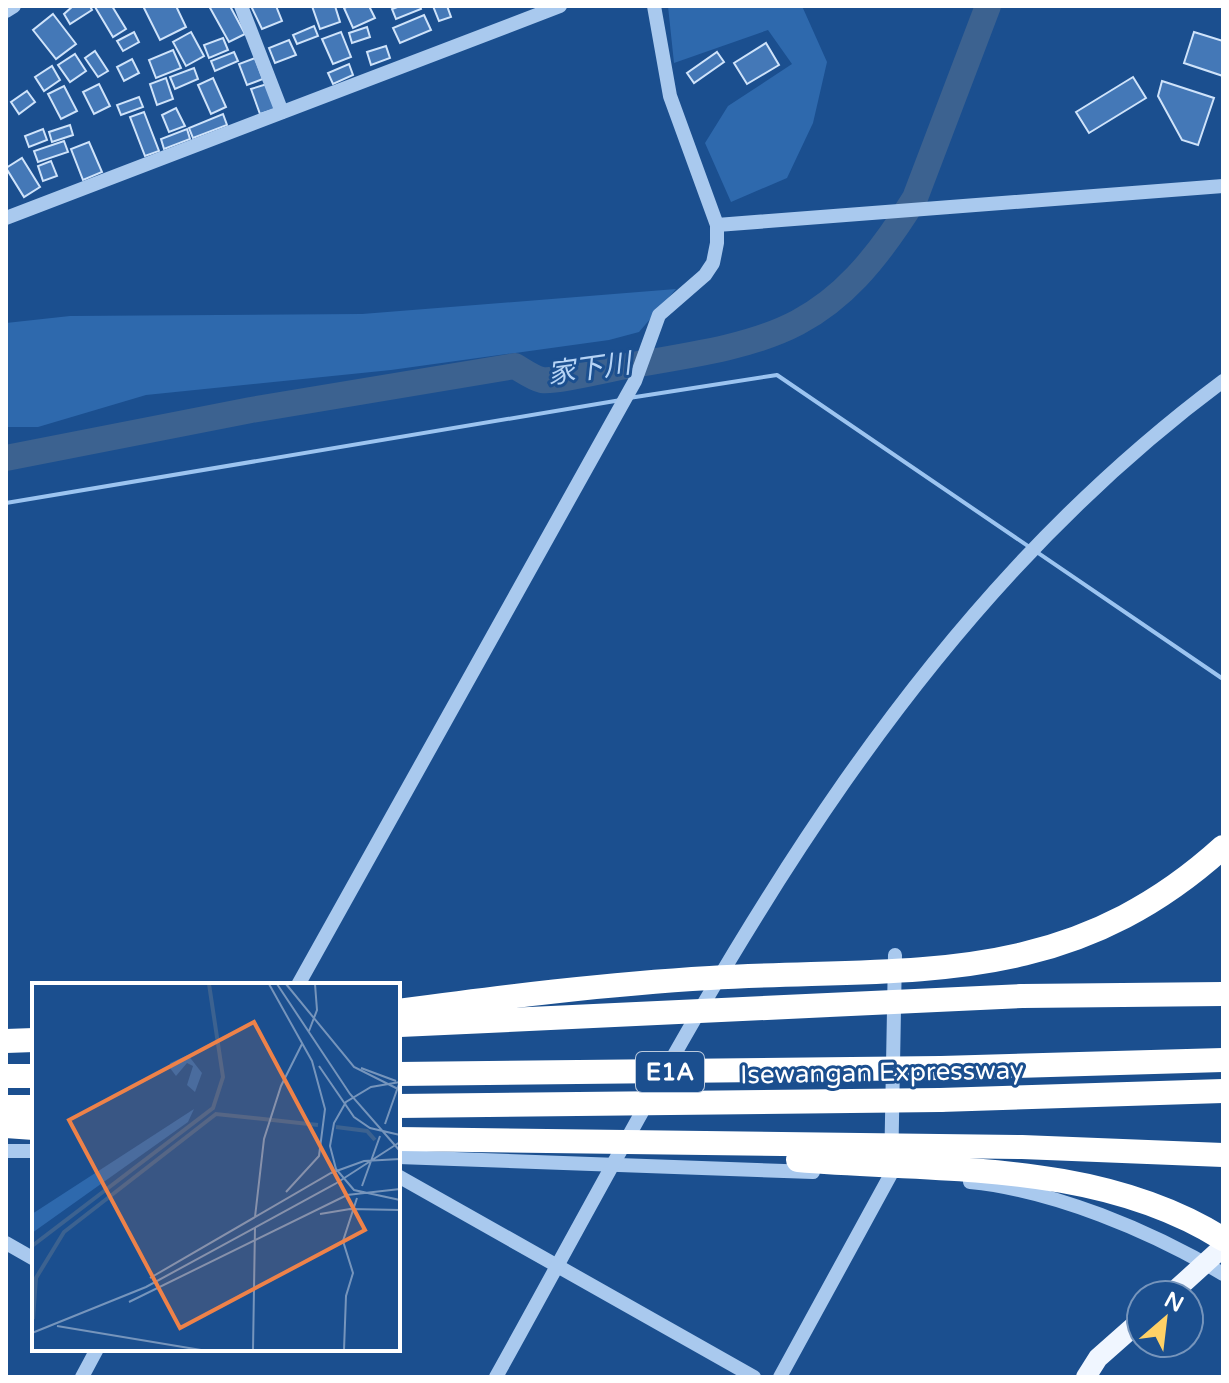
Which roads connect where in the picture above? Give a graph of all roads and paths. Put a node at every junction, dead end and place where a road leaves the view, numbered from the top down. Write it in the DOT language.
graph roads {
  1 [pos="14,6"];
  2 [pos="241,6"];
  3 [pos="560,6"];
  4 [pos="654,6"];
  5 [pos="6,11"];
  6 [pos="282,112"];
  7 [pos="1223,186"];
  8 [pos="6,218"];
  9 [pos="717,225"];
  10 [pos="1223,381"];
  11 [pos="1223,847"];
  12 [pos="895,955"];
  13 [pos="299,983"];
  14 [pos="1223,994"];
  15 [pos="400,1011"];
  16 [pos="400,1025"];
  17 [pos="32,1040"];
  18 [pos="6,1041"];
  19 [pos="1223,1060"];
  20 [pos="400,1074"];
  21 [pos="6,1076"];
  22 [pos="32,1076"];
  23 [pos="1213,1091"];
  24 [pos="400,1106"];
  25 [pos="6,1107"];
  26 [pos="32,1107"];
  27 [pos="6,1126"];
  28 [pos="32,1128"];
  29 [pos="400,1139"];
  30 [pos="662,1145"];
  31 [pos="6,1151"];
  32 [pos="32,1151"];
  33 [pos="1223,1155"];
  34 [pos="400,1157"];
  35 [pos="613,1165"];
  36 [pos="891,1174"];
  37 [pos="400,1177"];
  38 [pos="1223,1239"];
  39 [pos="6,1243"];
  40 [pos="1223,1247"];
  41 [pos="32,1258"];
  42 [pos="557,1266"];
  43 [pos="1214,1269"];
  44 [pos="1125,1334"];
  45 [pos="96,1351"];
  46 [pos="82,1377"];
  47 [pos="496,1377"];
  48 [pos="754,1377"];
  49 [pos="780,1377"];
  50 [pos="1086,1377"];
  1 -- 5 [label="street"];
  2 -- 6 [label="street"];
  3 -- 6 [label="street"];
  4 -- 9 [label="street"];
  6 -- 8 [label="street"];
  7 -- 9 [label="street"];
  9 -- 13 [label="street"];
  10 -- 35 [label="street"];
  11 -- 15 [label="highway, bridge"];
  12 -- 36 [label="street"];
  14 -- 16 [label="highway, bridge"];
  17 -- 18 [label="highway"];
  19 -- 20 [label="highway, Isewangan Expressway / E1A, bridge"];
  21 -- 22 [label="highway"];
  23 -- 24 [label="highway, Isewangan Expressway / E1A, bridge"];
  25 -- 26 [label="highway"];
  27 -- 28 [label="highway"];
  29 -- 30 [label="highway, bridge"];
  30 -- 33 [label="highway, bridge"];
  30 -- 38 [label="highway, bridge"];
  31 -- 32 [label="street"];
  34 -- 35 [label="street"];
  35 -- 36 [label="street"];
  35 -- 42 [label="street"];
  36 -- 43 [label="street"];
  36 -- 49 [label="street"];
  37 -- 42 [label="street"];
  39 -- 41 [label="street"];
  40 -- 43 [label="main road"];
  42 -- 47 [label="street"];
  42 -- 48 [label="street"];
  44 -- 50 [label="main road"];
  45 -- 46 [label="street"];
}
